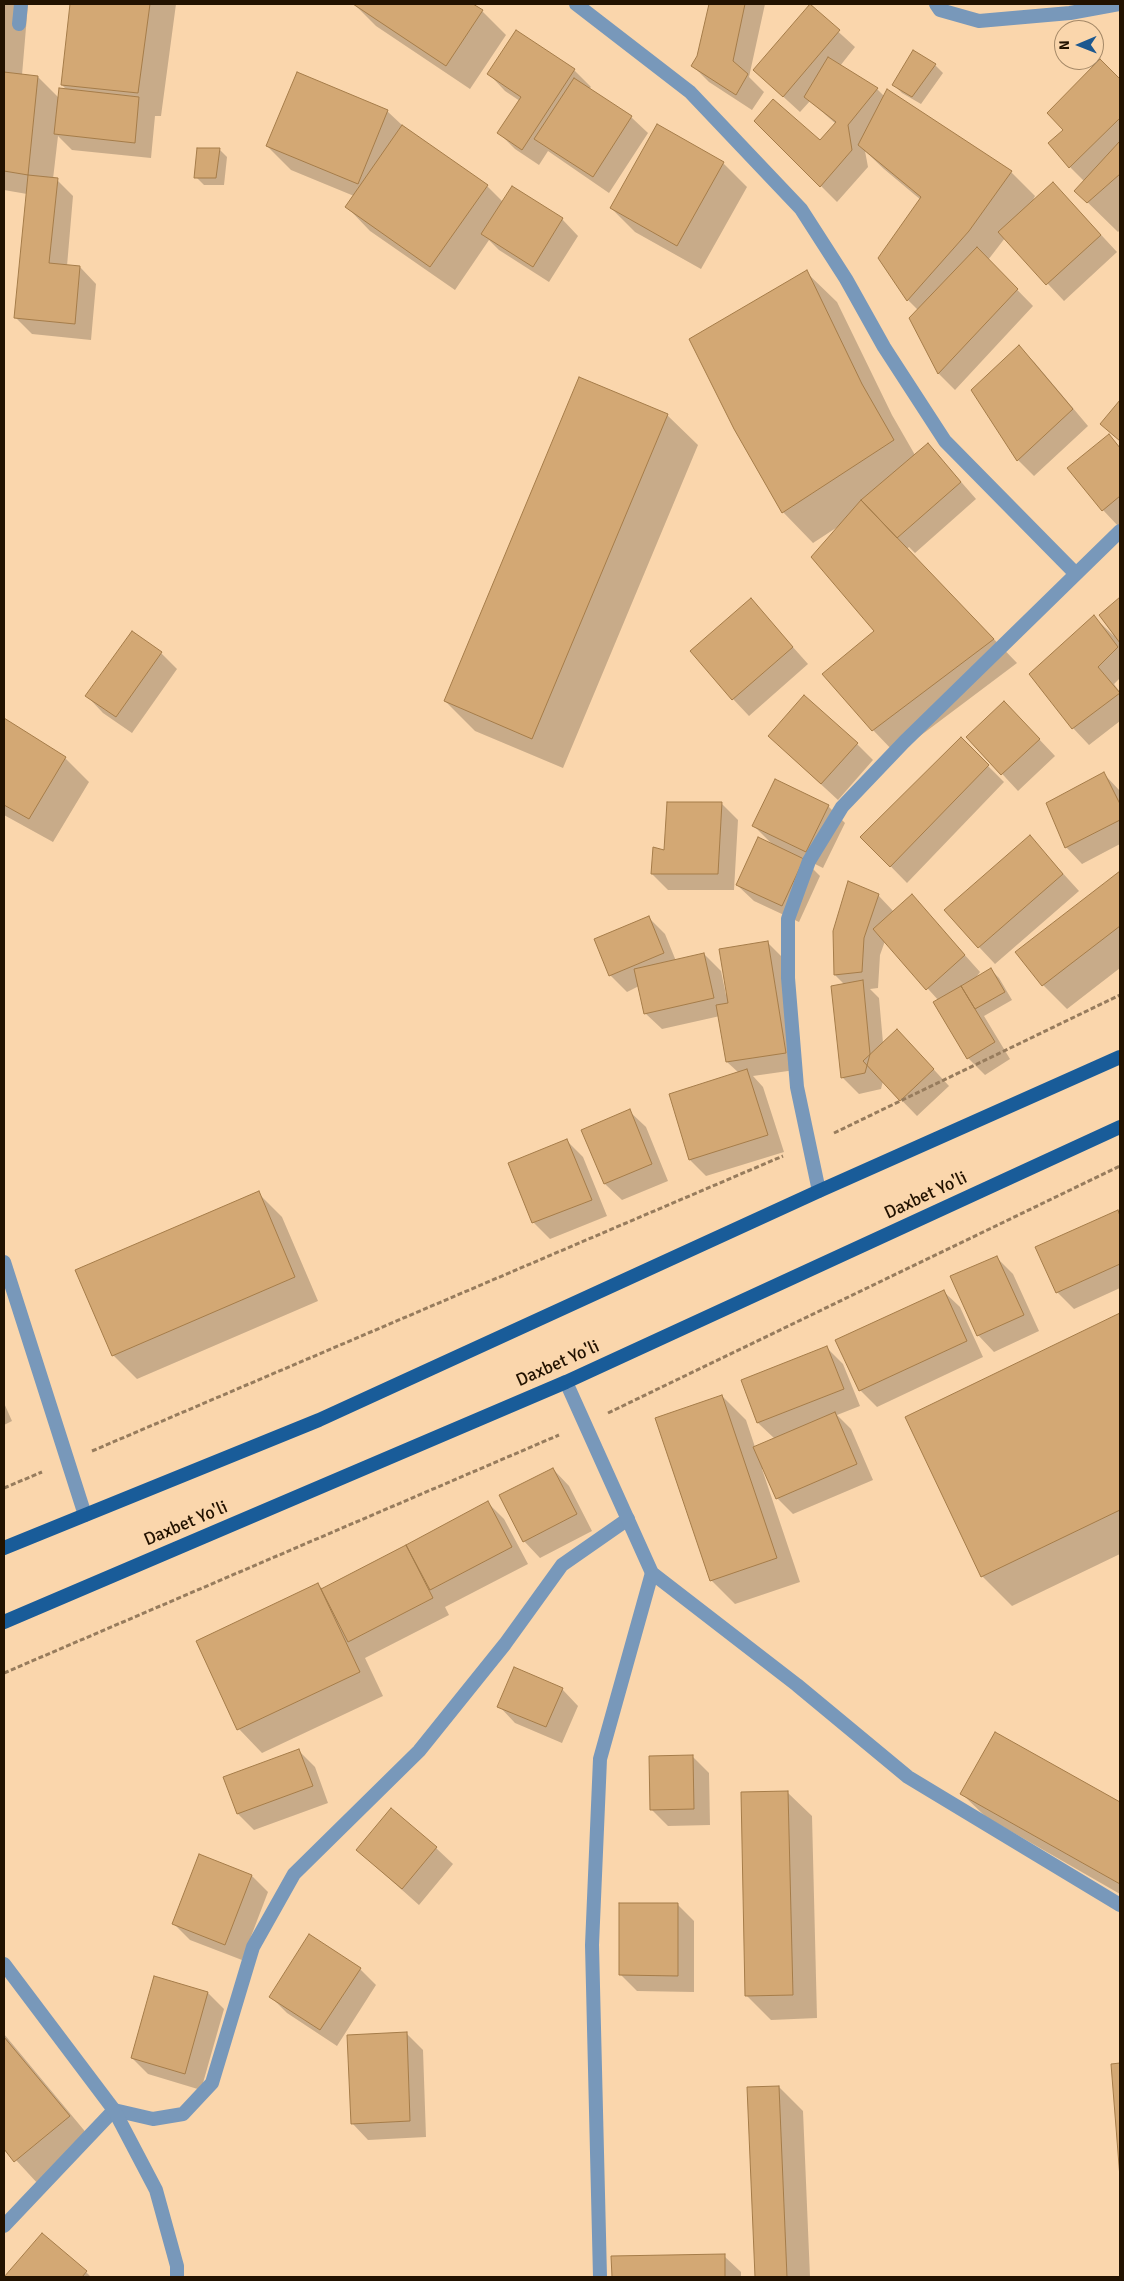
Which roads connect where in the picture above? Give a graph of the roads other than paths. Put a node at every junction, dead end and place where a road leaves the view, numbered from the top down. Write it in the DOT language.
graph roads {
  1 [pos="21,4"];
  2 [pos="576,4"];
  3 [pos="936,4"];
  4 [pos="1118,4"];
  5 [pos="19,24"];
  6 [pos="1120,531"];
  7 [pos="1076,574"];
  8 [pos="1120,1057"];
  9 [pos="1120,1127"];
  10 [pos="819,1191"];
  11 [pos="4,1262"];
  12 [pos="566,1382"];
  13 [pos="85,1515"];
  14 [pos="628,1519"];
  15 [pos="4,1548"];
  16 [pos="652,1573"];
  17 [pos="4,1622"];
  18 [pos="1120,1905"];
  19 [pos="4,1964"];
  20 [pos="114,2110"];
  21 [pos="4,2226"];
  22 [pos="177,2277"];
  23 [pos="600,2277"];
  1 -- 5 [label="street"];
  2 -- 7 [label="street"];
  3 -- 4 [label="street"];
  6 -- 7 [label="street"];
  7 -- 10 [label="street"];
  8 -- 10 [label="main road"];
  9 -- 12 [label="main road, Daxbet Yo'li"];
  10 -- 13 [label="main road"];
  11 -- 13 [label="street"];
  12 -- 14 [label="street"];
  12 -- 17 [label="main road, Daxbet Yo'li"];
  13 -- 15 [label="main road"];
  14 -- 16 [label="street"];
  14 -- 20 [label="street"];
  16 -- 18 [label="street"];
  16 -- 23 [label="street"];
  19 -- 20 [label="street"];
  20 -- 21 [label="street"];
  20 -- 22 [label="street"];
}
